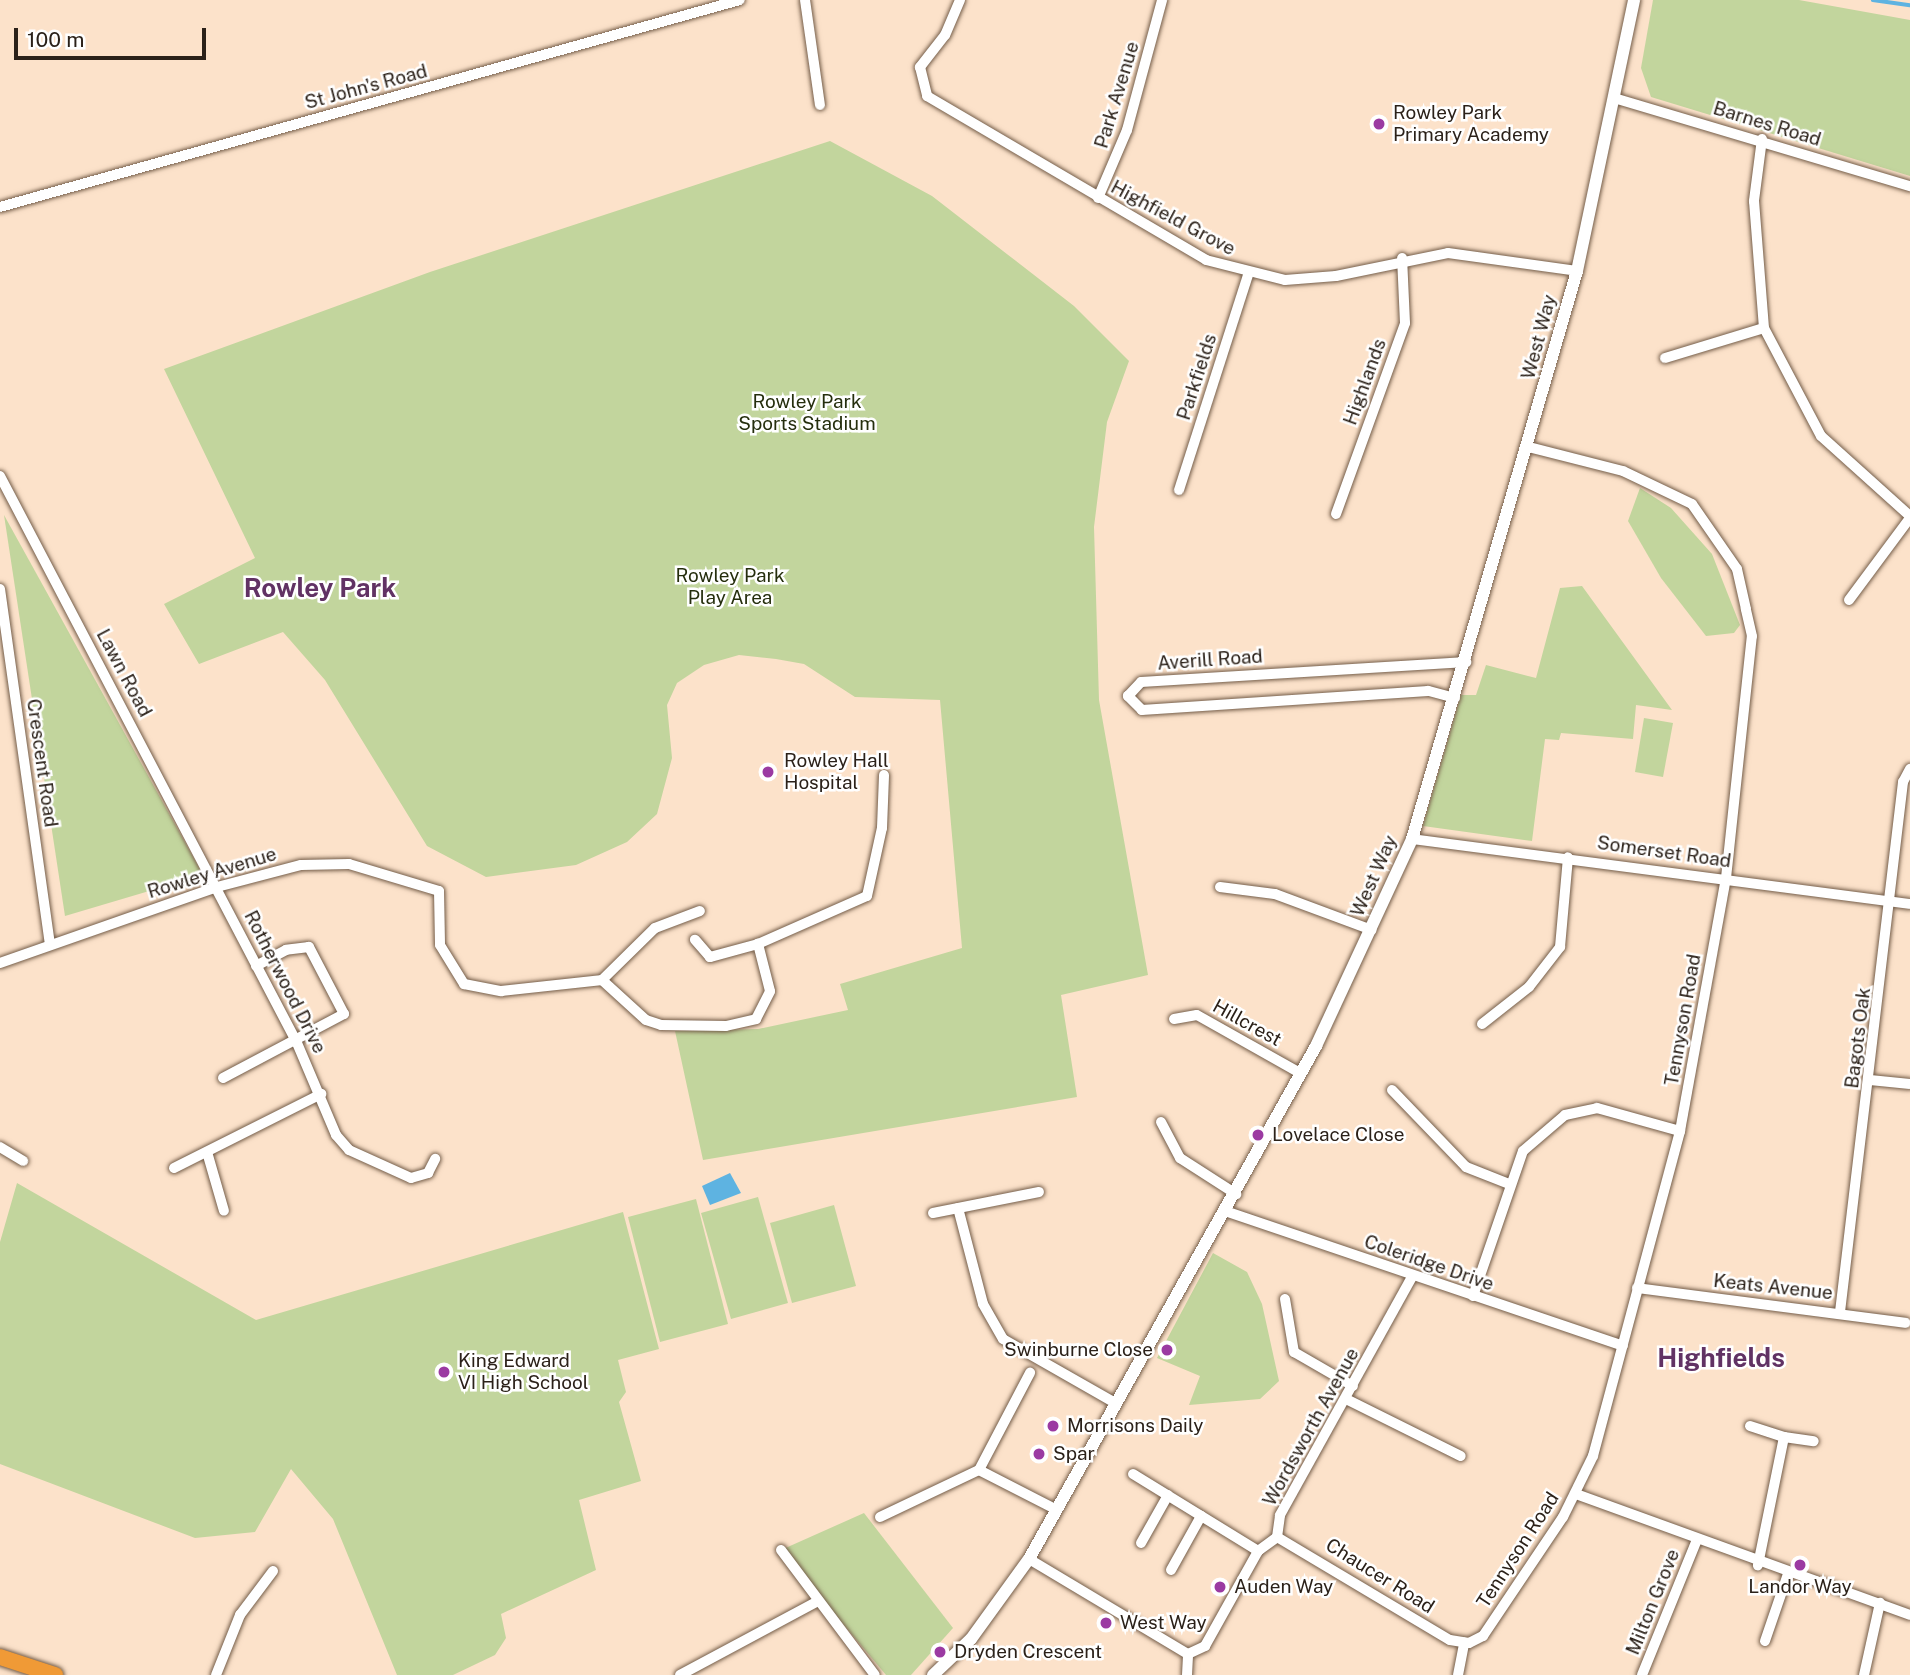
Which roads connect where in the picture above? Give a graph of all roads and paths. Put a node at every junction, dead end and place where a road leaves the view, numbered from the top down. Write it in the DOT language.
graph roads {
  1 [pos="740,0"];
  2 [pos="805,0"];
  3 [pos="960,0"];
  4 [pos="1162,0"];
  5 [pos="1634,0"];
  6 [pos="1614,98"];
  7 [pos="820,105"];
  8 [pos="1762,139"];
  9 [pos="1910,186"];
  10 [pos="1098,198"];
  11 [pos="0,207"];
  12 [pos="1402,258"];
  13 [pos="1577,271"];
  14 [pos="1248,275"];
  15 [pos="1764,328"];
  16 [pos="1665,358"];
  17 [pos="1529,447"];
  18 [pos="0,476"];
  19 [pos="1179,491"];
  20 [pos="1336,514"];
  21 [pos="1910,517"];
  22 [pos="0,589"];
  23 [pos="1849,600"];
  24 [pos="1466,662"];
  25 [pos="1455,698"];
  26 [pos="1910,769"];
  27 [pos="884,775"];
  28 [pos="1412,839"];
  29 [pos="1568,858"];
  30 [pos="1726,878"];
  31 [pos="217,887"];
  32 [pos="1220,887"];
  33 [pos="1893,900"];
  34 [pos="1910,904"];
  35 [pos="700,911"];
  36 [pos="1372,930"];
  37 [pos="695,940"];
  38 [pos="50,943"];
  39 [pos="758,944"];
  40 [pos="0,963"];
  41 [pos="256,966"];
  42 [pos="602,980"];
  43 [pos="1174,1019"];
  44 [pos="1482,1024"];
  45 [pos="297,1043"];
  46 [pos="1300,1073"];
  47 [pos="223,1078"];
  48 [pos="1870,1080"];
  49 [pos="1910,1084"];
  50 [pos="1392,1090"];
  51 [pos="321,1094"];
  52 [pos="1161,1122"];
  53 [pos="1681,1131"];
  54 [pos="0,1147"];
  55 [pos="208,1152"];
  56 [pos="435,1159"];
  57 [pos="23,1161"];
  58 [pos="174,1168"];
  59 [pos="1508,1184"];
  60 [pos="1039,1192"];
  61 [pos="1236,1194"];
  62 [pos="958,1208"];
  63 [pos="224,1211"];
  64 [pos="1225,1211"];
  65 [pos="933,1213"];
  66 [pos="1413,1275"];
  67 [pos="1637,1289"];
  68 [pos="1473,1296"];
  69 [pos="1285,1298"];
  70 [pos="1840,1312"];
  71 [pos="1906,1323"];
  72 [pos="1623,1346"];
  73 [pos="1030,1373"];
  74 [pos="1353,1385"];
  75 [pos="1346,1399"];
  76 [pos="1115,1404"];
  77 [pos="1750,1426"];
  78 [pos="1784,1437"];
  79 [pos="1814,1441"];
  80 [pos="1461,1456"];
  81 [pos="979,1470"];
  82 [pos="1133,1474"];
  83 [pos="1576,1494"];
  84 [pos="1168,1496"];
  85 [pos="1057,1510"];
  86 [pos="1201,1516"];
  87 [pos="880,1517"];
  88 [pos="1277,1537"];
  89 [pos="1696,1542"];
  90 [pos="1141,1543"];
  91 [pos="781,1550"];
  92 [pos="1258,1551"];
  93 [pos="1029,1559"];
  94 [pos="1758,1564"];
  95 [pos="1171,1570"];
  96 [pos="273,1571"];
  97 [pos="1788,1574"];
  98 [pos="818,1601"];
  99 [pos="1880,1603"];
  100 [pos="1910,1615"];
  101 [pos="1765,1641"];
  102 [pos="1464,1643"];
  103 [pos="1188,1654"];
  104 [pos="0,1657"];
  105 [pos="55,1675"];
  106 [pos="216,1675"];
  107 [pos="680,1675"];
  108 [pos="875,1675"];
  109 [pos="933,1675"];
  110 [pos="1187,1675"];
  111 [pos="1458,1675"];
  112 [pos="1642,1675"];
  113 [pos="1864,1675"];
  1 -- 11 [label="street, St John's Road"];
  2 -- 7 [label="street"];
  3 -- 10 [label="street, Highfield Grove"];
  4 -- 10 [label="street, Park Avenue"];
  5 -- 6 [label="street, West Way"];
  6 -- 8 [label="street, Barnes Road"];
  6 -- 13 [label="street, West Way"];
  8 -- 9 [label="street, Barnes Road"];
  8 -- 15 [label="street"];
  10 -- 14 [label="street, Highfield Grove"];
  12 -- 13 [label="street, Highfield Grove"];
  12 -- 14 [label="street, Highfield Grove"];
  12 -- 20 [label="street, Highlands"];
  13 -- 17 [label="street, West Way"];
  14 -- 19 [label="street, Parkfields"];
  15 -- 16 [label="street"];
  15 -- 21 [label="street"];
  17 -- 24 [label="street, West Way"];
  17 -- 30 [label="street, Tennyson Road"];
  18 -- 31 [label="street, Lawn Road"];
  21 -- 23 [label="street"];
  22 -- 38 [label="street, Crescent Road"];
  24 -- 25 [label="street, West Way"];
  24 -- 25 [label="street, Averill Road"];
  25 -- 28 [label="street, West Way"];
  26 -- 33 [label="street, Bagots Oak"];
  27 -- 39 [label="street"];
  28 -- 29 [label="street, Somerset Road"];
  28 -- 36 [label="street, West Way"];
  29 -- 30 [label="street, Somerset Road"];
  29 -- 44 [label="street"];
  30 -- 33 [label="street, Somerset Road"];
  30 -- 53 [label="street, Tennyson Road"];
  31 -- 38 [label="street, Rowley Avenue"];
  31 -- 41 [label="street, Rotherwood Drive"];
  31 -- 42 [label="street, Rowley Avenue"];
  32 -- 36 [label="street"];
  33 -- 34 [label="street, Somerset Road"];
  33 -- 48 [label="street, Bagots Oak"];
  35 -- 42 [label="street"];
  36 -- 46 [label="street, West Way"];
  37 -- 39 [label="street"];
  38 -- 40 [label="street, Rowley Avenue"];
  39 -- 42 [label="street"];
  41 -- 45 [label="street, Rotherwood Drive"];
  41 -- 45 [label="street"];
  43 -- 46 [label="street, Hillcrest"];
  45 -- 47 [label="street"];
  45 -- 51 [label="street, Rotherwood Drive"];
  46 -- 61 [label="street, West Way"];
  48 -- 49 [label="street"];
  48 -- 70 [label="street, Bagots Oak"];
  50 -- 59 [label="street"];
  51 -- 55 [label="street"];
  51 -- 56 [label="street, Rotherwood Drive"];
  52 -- 61 [label="street"];
  53 -- 59 [label="street"];
  53 -- 67 [label="street, Tennyson Road"];
  54 -- 57 [label="street"];
  55 -- 58 [label="street"];
  55 -- 63 [label="street"];
  59 -- 68 [label="street"];
  60 -- 62 [label="street"];
  61 -- 64 [label="street, West Way"];
  62 -- 65 [label="street"];
  62 -- 76 [label="street"];
  64 -- 66 [label="street, Coleridge Drive"];
  64 -- 76 [label="street, West Way"];
  66 -- 68 [label="street, Coleridge Drive"];
  66 -- 74 [label="street, Wordsworth Avenue"];
  67 -- 70 [label="street, Keats Avenue"];
  67 -- 72 [label="street, Tennyson Road"];
  68 -- 72 [label="street, Coleridge Drive"];
  69 -- 74 [label="street"];
  70 -- 71 [label="street, Keats Avenue"];
  72 -- 83 [label="street, Tennyson Road"];
  73 -- 81 [label="street"];
  74 -- 75 [label="street, Wordsworth Avenue"];
  75 -- 80 [label="street"];
  75 -- 88 [label="street, Wordsworth Avenue"];
  76 -- 85 [label="street, West Way"];
  77 -- 78 [label="street"];
  78 -- 79 [label="street"];
  78 -- 94 [label="street"];
  81 -- 85 [label="street"];
  81 -- 87 [label="street"];
  82 -- 84 [label="street"];
  83 -- 89 [label="street, Milton Grove"];
  83 -- 102 [label="street, Tennyson Road"];
  84 -- 86 [label="street"];
  84 -- 90 [label="street"];
  85 -- 93 [label="street, West Way"];
  86 -- 92 [label="street"];
  86 -- 95 [label="street"];
  88 -- 92 [label="street, Wordsworth Avenue"];
  88 -- 102 [label="street, Chaucer Road"];
  89 -- 94 [label="street, Milton Grove"];
  89 -- 112 [label="street, Milton Grove"];
  91 -- 98 [label="street"];
  92 -- 103 [label="street, Wordsworth Avenue"];
  93 -- 103 [label="street"];
  93 -- 109 [label="street, West Way"];
  94 -- 97 [label="street, Milton Grove"];
  96 -- 106 [label="street"];
  97 -- 99 [label="street, Milton Grove"];
  97 -- 101 [label="street"];
  98 -- 107 [label="street"];
  98 -- 108 [label="street"];
  99 -- 100 [label="street, Milton Grove"];
  99 -- 113 [label="street"];
  102 -- 111 [label="street"];
  103 -- 110 [label="street"];
  104 -- 105 [label="highway"];
}
